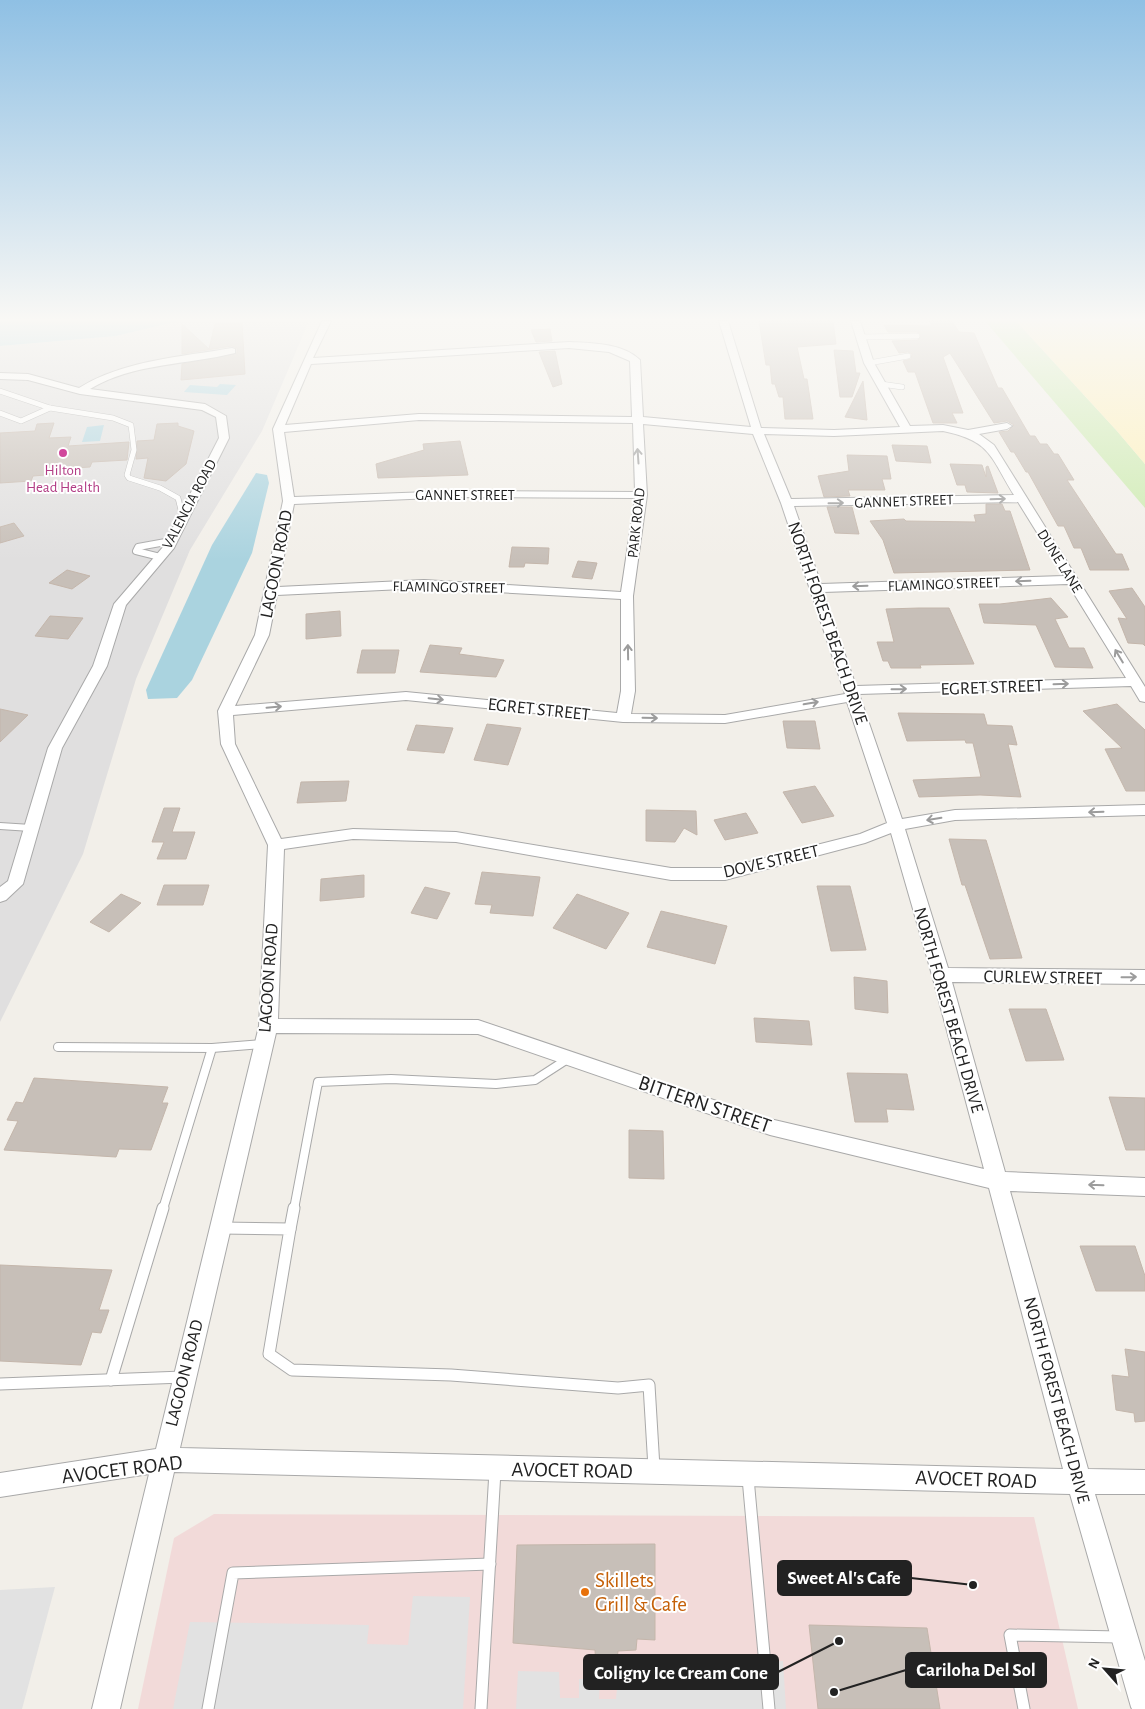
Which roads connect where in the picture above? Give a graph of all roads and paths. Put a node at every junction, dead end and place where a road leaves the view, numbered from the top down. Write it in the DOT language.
graph roads {
  1 [pos="30,401"];
  2 [pos="152,401"];
  3 [pos="290,401"];
  4 [pos="636,401"];
  5 [pos="748,401"];
  6 [pos="890,401"];
  7 [pos="50,408"];
  8 [pos="0,412"];
  9 [pos="636,420"];
  10 [pos="1006,426"];
  11 [pos="278,429"];
  12 [pos="907,430"];
  13 [pos="757,431"];
  14 [pos="968,433"];
  15 [pos="641,496"];
  16 [pos="1021,498"];
  17 [pos="289,501"];
  18 [pos="787,503"];
  19 [pos="183,518"];
  20 [pos="172,541"];
  21 [pos="160,558"];
  22 [pos="1071,580"];
  23 [pos="816,588"];
  24 [pos="271,591"];
  25 [pos="627,596"];
  26 [pos="1134,682"];
  27 [pos="851,693"];
  28 [pos="1145,698"];
  29 [pos="225,711"];
  30 [pos="623,718"];
  31 [pos="1145,810"];
  32 [pos="896,825"];
  33 [pos="0,826"];
  34 [pos="31,828"];
  35 [pos="276,845"];
  36 [pos="0,896"];
  37 [pos="941,976"];
  38 [pos="1145,977"];
  39 [pos="266,1035"];
  40 [pos="58,1047"];
  41 [pos="212,1048"];
  42 [pos="569,1058"];
  43 [pos="996,1181"];
  44 [pos="1145,1187"];
  45 [pos="219,1228"];
  46 [pos="290,1229"];
  47 [pos="183,1378"];
  48 [pos="111,1380"];
  49 [pos="0,1384"];
  50 [pos="163,1460"];
  51 [pos="495,1468"];
  52 [pos="654,1472"];
  53 [pos="748,1473"];
  54 [pos="1079,1482"];
  55 [pos="1145,1482"];
  56 [pos="0,1485"];
  57 [pos="490,1564"];
  58 [pos="1125,1638"];
  59 [pos="1145,1708"];
  60 [pos="106,1709"];
  61 [pos="208,1709"];
  62 [pos="481,1709"];
  63 [pos="769,1709"];
  64 [pos="1024,1709"];
  1 -- 7 [label="lane"];
  2 -- 19 [label="street, VALENCIA ROAD"];
  3 -- 11 [label="street"];
  4 -- 9 [label="street, PARK ROAD"];
  5 -- 13 [label="street, NORTH FOREST BEACH DRIVE"];
  6 -- 12 [label="street"];
  7 -- 8 [label="lane"];
  7 -- 19 [label="lane"];
  9 -- 11 [label="street"];
  9 -- 13 [label="street"];
  15 -- 9 [label="street, PARK ROAD, one-way"];
  10 -- 14 [label="street"];
  11 -- 17 [label="street, LAGOON ROAD"];
  12 -- 13 [label="street"];
  12 -- 14 [label="street"];
  13 -- 18 [label="street, NORTH FOREST BEACH DRIVE"];
  14 -- 16 [label="street, DUNE LANE"];
  15 -- 17 [label="street, GANNET STREET"];
  15 -- 25 [label="street, PARK ROAD"];
  18 -- 16 [label="street, GANNET STREET, one-way"];
  16 -- 22 [label="street, DUNE LANE"];
  17 -- 24 [label="street, LAGOON ROAD"];
  18 -- 23 [label="street, NORTH FOREST BEACH DRIVE"];
  19 -- 20 [label="street, VALENCIA ROAD"];
  20 -- 21 [label="street, VALENCIA ROAD"];
  20 -- 21 [label="lane"];
  21 -- 34 [label="street, VALENCIA ROAD"];
  22 -- 23 [label="street, FLAMINGO STREET, one-way"];
  26 -- 22 [label="street, DUNE LANE, one-way"];
  23 -- 27 [label="street, NORTH FOREST BEACH DRIVE"];
  24 -- 25 [label="street, FLAMINGO STREET"];
  24 -- 29 [label="street, LAGOON ROAD"];
  30 -- 25 [label="street, PARK ROAD, one-way"];
  27 -- 26 [label="street, EGRET STREET, one-way"];
  26 -- 28 [label="street, DUNE LANE"];
  30 -- 27 [label="street, EGRET STREET, one-way"];
  27 -- 32 [label="street, NORTH FOREST BEACH DRIVE"];
  29 -- 30 [label="street, EGRET STREET, one-way"];
  29 -- 35 [label="street, LAGOON ROAD"];
  31 -- 32 [label="street, DOVE STREET, one-way"];
  32 -- 35 [label="street, DOVE STREET"];
  32 -- 37 [label="street, NORTH FOREST BEACH DRIVE"];
  33 -- 34 [label="lane"];
  34 -- 36 [label="street, VALENCIA ROAD"];
  35 -- 39 [label="street, LAGOON ROAD"];
  37 -- 38 [label="street, CURLEW STREET, one-way"];
  37 -- 43 [label="street, NORTH FOREST BEACH DRIVE"];
  39 -- 41 [label="lane"];
  39 -- 42 [label="street, BITTERN STREET"];
  39 -- 45 [label="street, LAGOON ROAD"];
  40 -- 41 [label="lane"];
  41 -- 48 [label="lane"];
  42 -- 43 [label="street, BITTERN STREET"];
  42 -- 46 [label="lane"];
  44 -- 43 [label="street, BITTERN STREET, one-way"];
  43 -- 54 [label="street, NORTH FOREST BEACH DRIVE"];
  45 -- 46 [label="lane"];
  45 -- 47 [label="street, LAGOON ROAD"];
  46 -- 52 [label="lane"];
  47 -- 48 [label="lane"];
  47 -- 50 [label="street, LAGOON ROAD"];
  48 -- 49 [label="lane"];
  50 -- 51 [label="street, AVOCET ROAD"];
  50 -- 56 [label="street, AVOCET ROAD"];
  50 -- 60 [label="street, LAGOON ROAD"];
  51 -- 52 [label="street, AVOCET ROAD"];
  51 -- 57 [label="lane"];
  52 -- 53 [label="street, AVOCET ROAD"];
  53 -- 54 [label="street, AVOCET ROAD"];
  53 -- 63 [label="lane"];
  54 -- 55 [label="street, AVOCET ROAD"];
  54 -- 58 [label="street, NORTH FOREST BEACH DRIVE"];
  57 -- 61 [label="lane"];
  57 -- 62 [label="lane"];
  58 -- 59 [label="street, NORTH FOREST BEACH DRIVE"];
  58 -- 64 [label="lane"];
}
